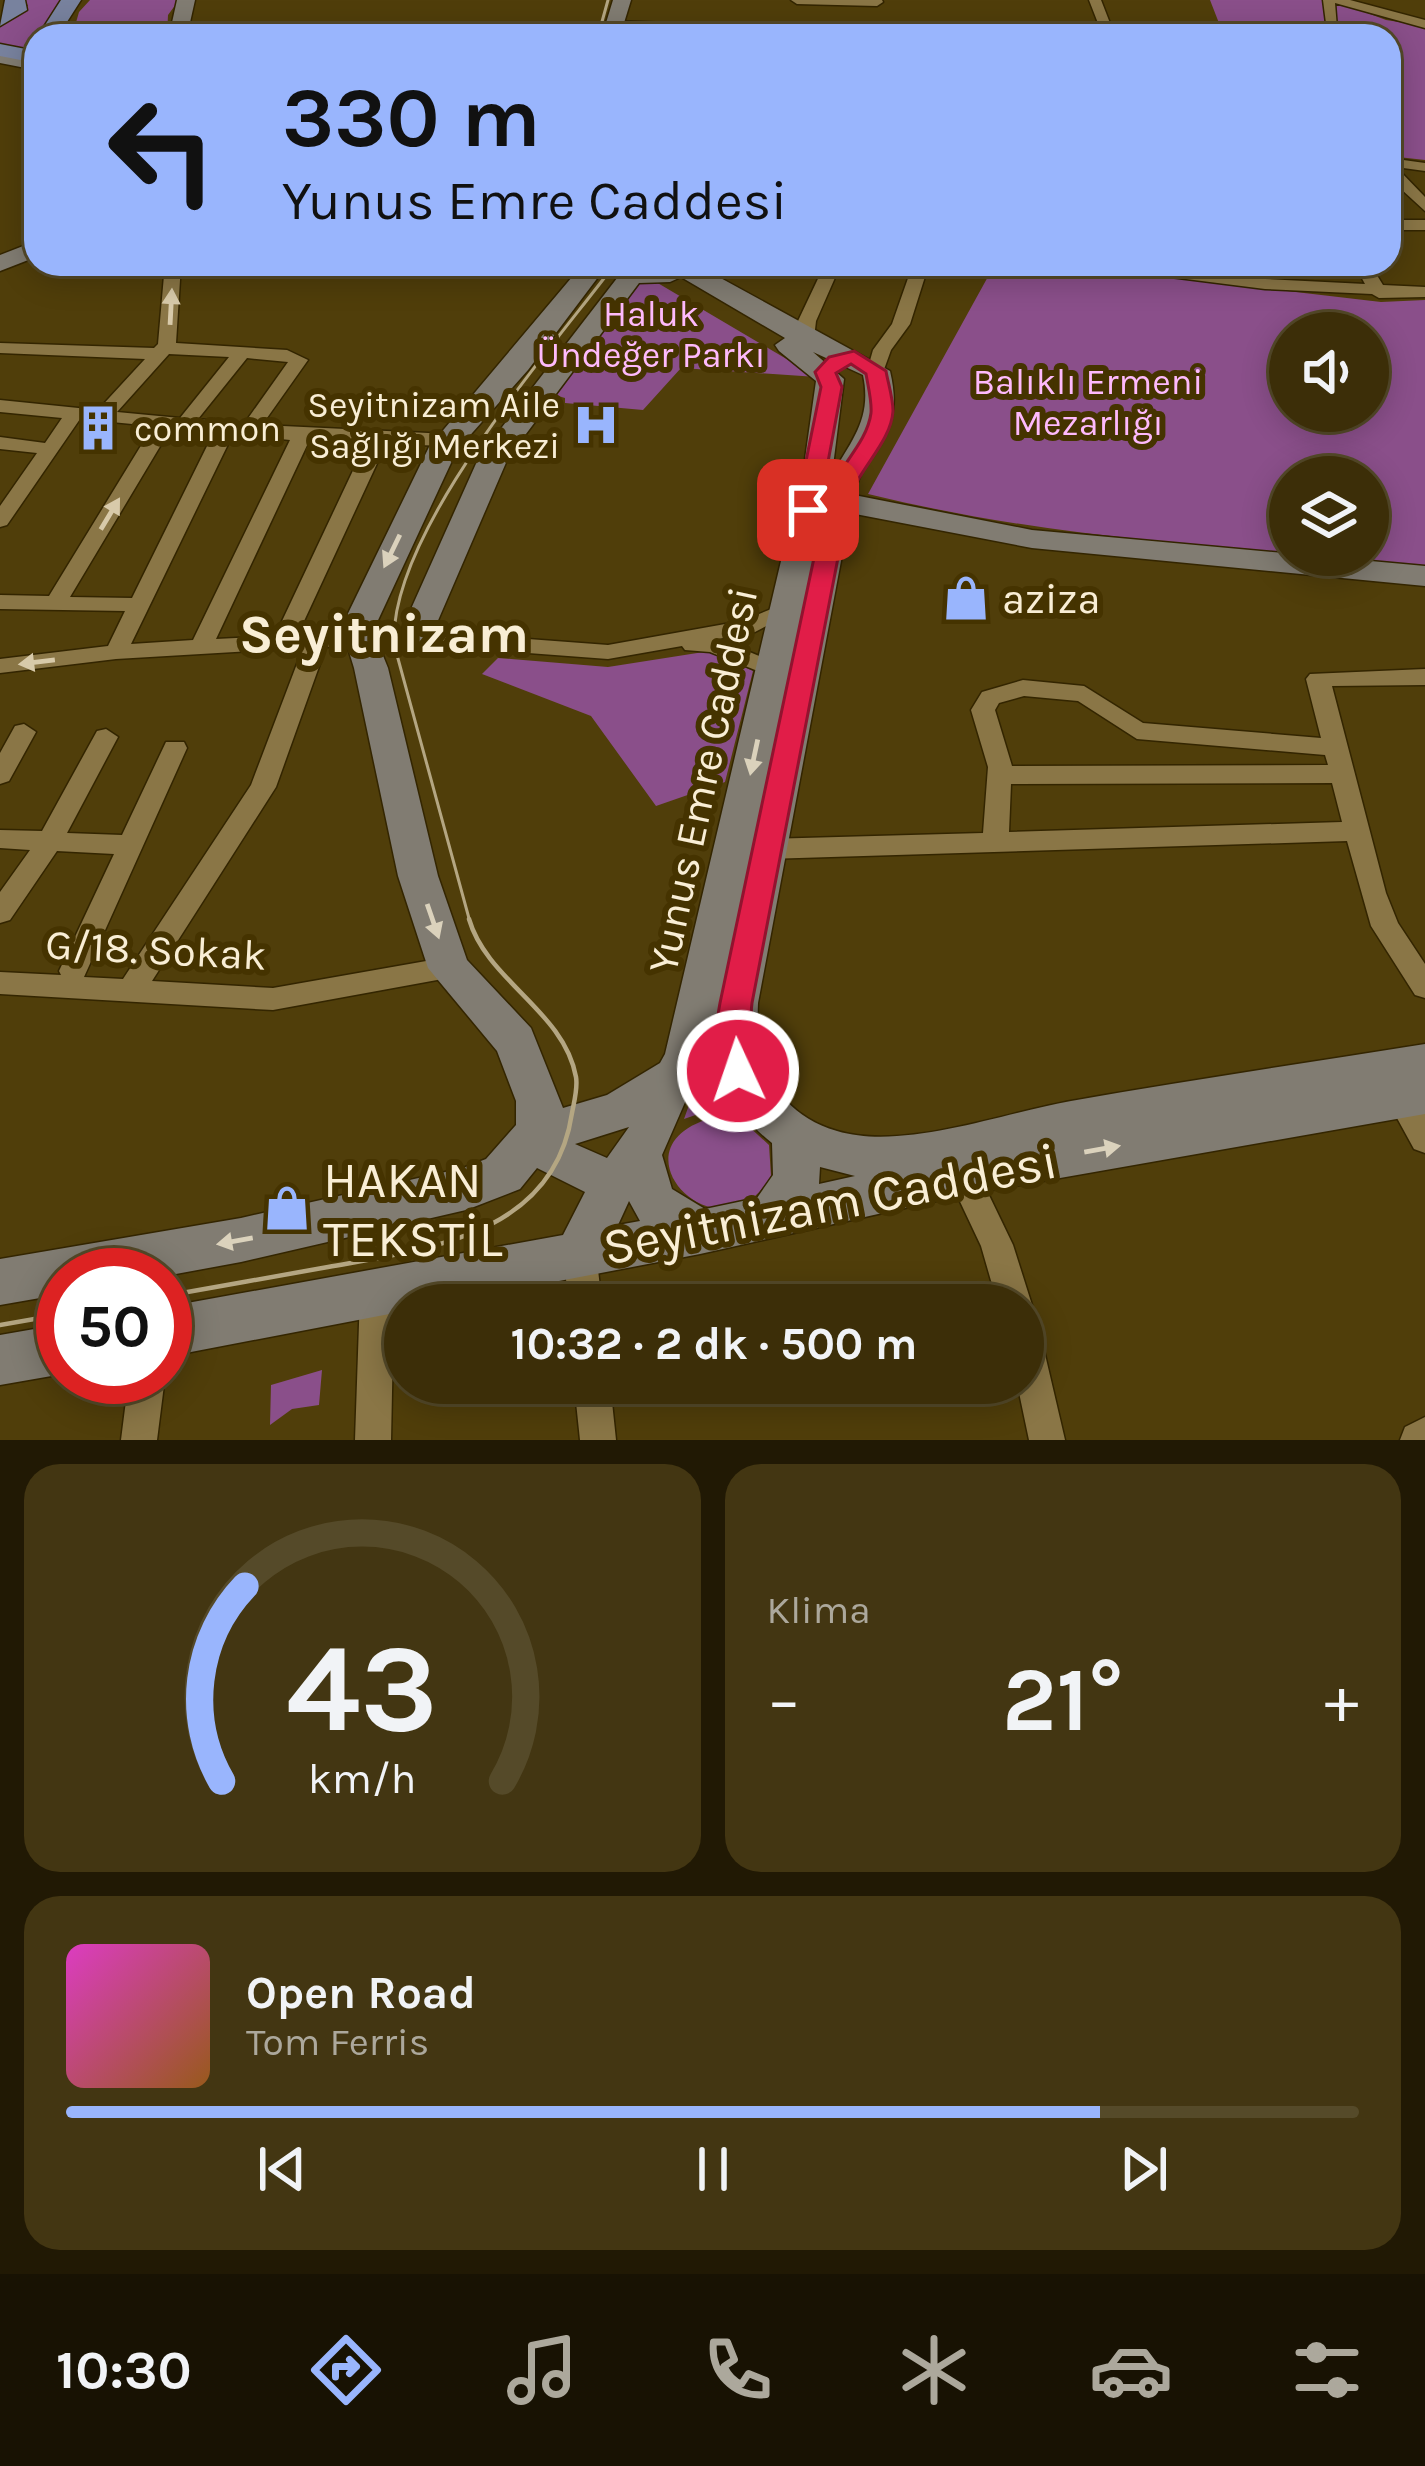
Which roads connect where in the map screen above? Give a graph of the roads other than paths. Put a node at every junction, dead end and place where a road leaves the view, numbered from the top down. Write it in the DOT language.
graph roads {
  1 [pos="15,0"];
  2 [pos="797,0"];
  3 [pos="1333,0"];
  4 [pos="876,1"];
  5 [pos="0,20"];
  6 [pos="616,22"];
  7 [pos="652,24"];
  8 [pos="1425,24"];
  9 [pos="1401,179"];
  10 [pos="1425,206"];
  11 [pos="172,276"];
  12 [pos="587,276"];
  13 [pos="636,276"];
  14 [pos="682,276"];
  15 [pos="682,276"];
  16 [pos="828,276"];
  17 [pos="917,276"];
  18 [pos="1211,276"];
  19 [pos="1262,276"];
  20 [pos="1313,276"];
  21 [pos="1370,276"];
  22 [pos="1265,284"];
  23 [pos="1320,289"];
  24 [pos="1379,292"];
  25 [pos="1425,292"];
  26 [pos="805,338"];
  27 [pos="0,348"];
  28 [pos="161,351"];
  29 [pos="242,352"];
  30 [pos="859,363"];
  31 [pos="0,406"];
  32 [pos="74,414"];
  33 [pos="102,417"];
  34 [pos="828,418"];
  35 [pos="880,420"];
  36 [pos="175,424"];
  37 [pos="226,428"];
  38 [pos="249,430"];
  39 [pos="302,435"];
  40 [pos="378,439"];
  41 [pos="0,443"];
  42 [pos="447,443"];
  43 [pos="50,448"];
  44 [pos="6,498"];
  45 [pos="837,501"];
  46 [pos="0,521"];
  47 [pos="1425,576"];
  48 [pos="0,602"];
  49 [pos="55,604"];
  50 [pos="139,604"];
  51 [pos="786,610"];
  52 [pos="415,638"];
  53 [pos="363,640"];
  54 [pos="317,641"];
  55 [pos="283,643"];
  56 [pos="201,647"];
  57 [pos="116,652"];
  58 [pos="0,666"];
  59 [pos="773,670"];
  60 [pos="1425,677"];
  61 [pos="24,732"];
  62 [pos="106,736"];
  63 [pos="1333,747"];
  64 [pos="175,748"];
  65 [pos="1340,773"];
  66 [pos="0,775"];
  67 [pos="999,775"];
  68 [pos="1355,831"];
  69 [pos="0,839"];
  70 [pos="50,841"];
  71 [pos="995,844"];
  72 [pos="132,845"];
  73 [pos="766,849"];
  74 [pos="0,913"];
  75 [pos="449,968"];
  76 [pos="73,971"];
  77 [pos="0,983"];
  78 [pos="1425,987"];
  79 [pos="131,990"];
  80 [pos="681,1073"];
  81 [pos="1417,1085"];
  82 [pos="795,1135"];
  83 [pos="536,1136"];
  84 [pos="1425,1140"];
  85 [pos="626,1169"];
  86 [pos="963,1174"];
  87 [pos="772,1216"];
  88 [pos="700,1232"];
  89 [pos="580,1252"];
  90 [pos="0,1282"];
  91 [pos="583,1284"];
  92 [pos="1009,1284"];
  93 [pos="376,1295"];
  94 [pos="192,1327"];
  95 [pos="36,1354"];
  96 [pos="0,1360"];
  97 [pos="144,1404"];
  98 [pos="594,1404"];
  99 [pos="1039,1404"];
  100 [pos="140,1440"];
  101 [pos="373,1440"];
  102 [pos="598,1440"];
  103 [pos="1047,1440"];
  1 -- 5 [label="main road"];
  2 -- 4 [label="street"];
  3 -- 8 [label="street"];
  6 -- 7 [label="street"];
  9 -- 10 [label="street"];
  28 -- 11 [label="street, one-way"];
  12 -- 42 [label="main road"];
  13 -- 52 [label="main road"];
  14 -- 26 [label="main road"];
  15 -- 30 [label="main road"];
  16 -- 26 [label="street"];
  17 -- 30 [label="street"];
  18 -- 22 [label="street"];
  19 -- 22 [label="street"];
  20 -- 23 [label="street"];
  21 -- 24 [label="street"];
  22 -- 23 [label="street"];
  23 -- 24 [label="street"];
  24 -- 25 [label="street"];
  26 -- 30 [label="main road"];
  27 -- 28 [label="street"];
  28 -- 29 [label="street"];
  28 -- 33 [label="street"];
  29 -- 36 [label="street"];
  29 -- 38 [label="street"];
  30 -- 34 [label="main road, Yunus Emre Caddesi"];
  30 -- 35 [label="main road"];
  31 -- 32 [label="street"];
  32 -- 33 [label="street"];
  32 -- 43 [label="street"];
  33 -- 36 [label="street"];
  34 -- 35 [label="main road"];
  34 -- 51 [label="main road, Yunus Emre Caddesi"];
  35 -- 45 [label="main road, Yunus Emre Caddesi"];
  36 -- 37 [label="street"];
  49 -- 36 [label="street, one-way"];
  37 -- 38 [label="street"];
  37 -- 50 [label="street"];
  38 -- 39 [label="street"];
  39 -- 40 [label="street"];
  39 -- 56 [label="street"];
  40 -- 42 [label="street"];
  40 -- 55 [label="street"];
  41 -- 43 [label="street"];
  42 -- 53 [label="main road, one-way"];
  43 -- 44 [label="street"];
  44 -- 46 [label="street"];
  45 -- 47 [label="main road"];
  45 -- 73 [label="main road, Yunus Emre Caddesi"];
  48 -- 49 [label="street"];
  49 -- 50 [label="street"];
  50 -- 57 [label="street"];
  51 -- 52 [label="street"];
  51 -- 59 [label="main road, Yunus Emre Caddesi"];
  52 -- 53 [label="street"];
  53 -- 54 [label="street"];
  53 -- 59 [label="street"];
  53 -- 75 [label="main road, one-way"];
  54 -- 55 [label="street"];
  54 -- 79 [label="street"];
  55 -- 56 [label="street"];
  56 -- 57 [label="street"];
  57 -- 58 [label="street, one-way"];
  59 -- 80 [label="main road, Yunus Emre Caddesi, one-way"];
  60 -- 63 [label="street"];
  61 -- 66 [label="street"];
  62 -- 70 [label="street"];
  63 -- 65 [label="street"];
  63 -- 67 [label="street"];
  64 -- 72 [label="street"];
  65 -- 67 [label="street"];
  65 -- 68 [label="street"];
  67 -- 71 [label="street"];
  68 -- 71 [label="street"];
  68 -- 78 [label="street"];
  69 -- 70 [label="street"];
  70 -- 72 [label="street"];
  70 -- 74 [label="street"];
  71 -- 73 [label="street"];
  72 -- 76 [label="street"];
  73 -- 82 [label="main road, Yunus Emre Caddesi"];
  75 -- 79 [label="street, G/18. Sokak"];
  75 -- 83 [label="main road"];
  77 -- 79 [label="street, G/18. Sokak"];
  80 -- 83 [label="main road"];
  80 -- 85 [label="main road, Yunus Emre Caddesi"];
  81 -- 82 [label="main road, Seyitnizam Caddesi"];
  81 -- 84 [label="street"];
  86 -- 81 [label="main road, Seyitnizam Caddesi, one-way"];
  82 -- 87 [label="main road"];
  83 -- 85 [label="main road"];
  83 -- 90 [label="main road, one-way"];
  85 -- 88 [label="main road"];
  85 -- 89 [label="main road, Yunus Emre Caddesi"];
  86 -- 87 [label="main road, Seyitnizam Caddesi"];
  86 -- 92 [label="street"];
  87 -- 88 [label="main road, Seyitnizam Caddesi"];
  88 -- 89 [label="main road, Seyitnizam Caddesi"];
  89 -- 91 [label="street"];
  89 -- 93 [label="main road, Seyitnizam Caddesi"];
  93 -- 94 [label="main road, Seyitnizam Caddesi"];
  93 -- 101 [label="street"];
  95 -- 96 [label="main road"];
  97 -- 100 [label="street"];
  98 -- 102 [label="street"];
  99 -- 103 [label="street"];
}
